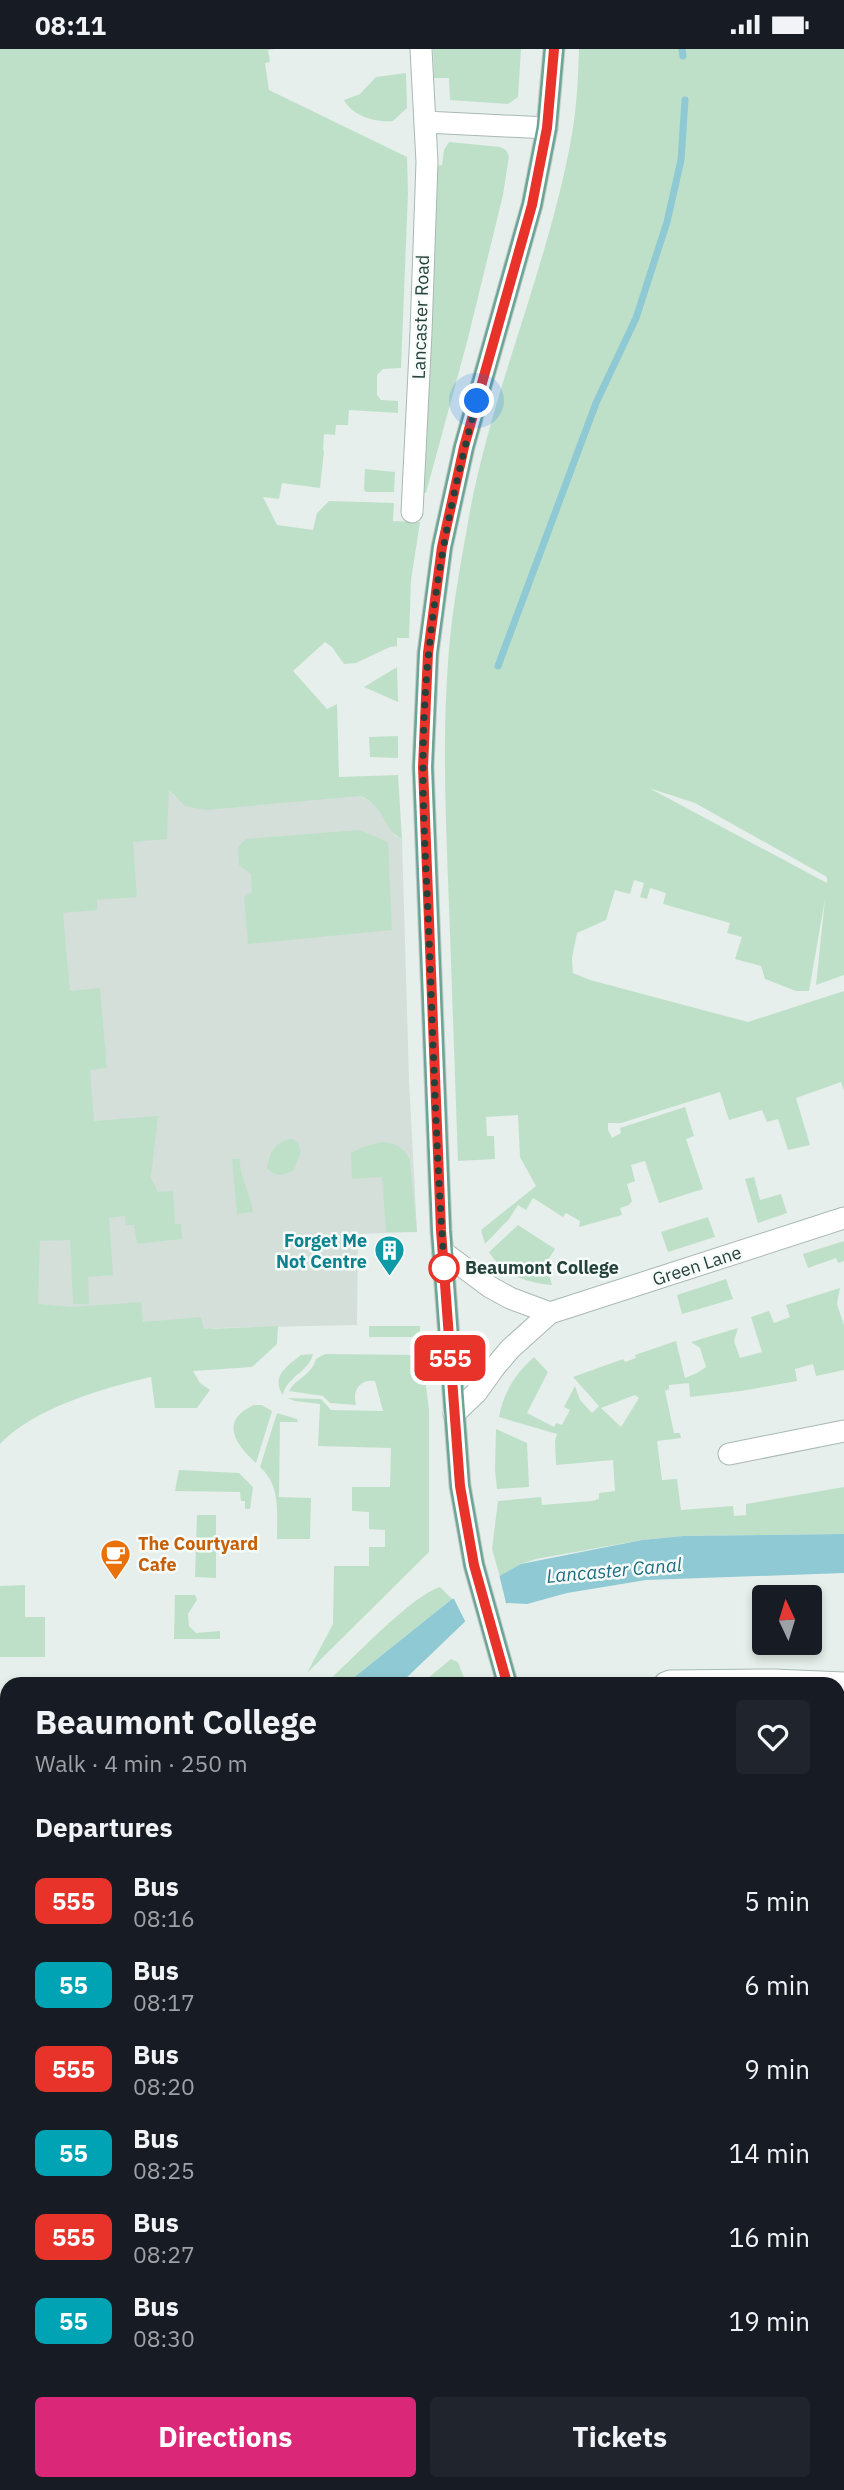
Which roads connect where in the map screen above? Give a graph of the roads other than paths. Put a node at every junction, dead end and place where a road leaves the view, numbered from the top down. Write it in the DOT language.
graph roads {
  1 [pos="421,49"];
  2 [pos="554,49"];
  3 [pos="425,122"];
  4 [pos="547,128"];
  5 [pos="412,512"];
  6 [pos="844,1218"];
  7 [pos="443,1252"];
  8 [pos="550,1313"];
  9 [pos="454,1414"];
  10 [pos="844,1431"];
  11 [pos="729,1454"];
  12 [pos="505,1677"];
  1 -- 3 [label="street, Lancaster Road"];
  2 -- 4 [label="main road"];
  3 -- 4 [label="street"];
  3 -- 5 [label="street, Lancaster Road"];
  4 -- 7 [label="main road"];
  6 -- 8 [label="street, Green Lane"];
  7 -- 8 [label="street"];
  7 -- 9 [label="main road"];
  8 -- 9 [label="street, Green Lane"];
  9 -- 12 [label="main road"];
  10 -- 11 [label="street"];
}
